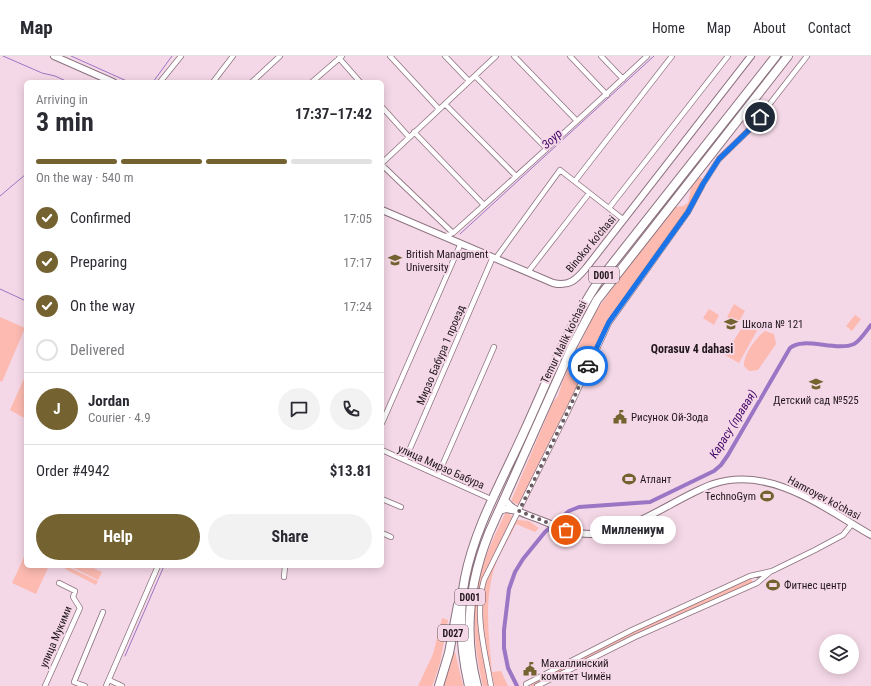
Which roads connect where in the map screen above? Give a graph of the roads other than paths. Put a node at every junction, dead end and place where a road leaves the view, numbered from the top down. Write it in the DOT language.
graph roads {
  1 [pos="54,56"];
  2 [pos="180,56"];
  3 [pos="233,56"];
  4 [pos="280,56"];
  5 [pos="390,56"];
  6 [pos="445,56"];
  7 [pos="496,56"];
  8 [pos="514,56"];
  9 [pos="570,56"];
  10 [pos="601,56"];
  11 [pos="647,56"];
  12 [pos="672,56"];
  13 [pos="728,56"];
  14 [pos="750,56"];
  15 [pos="776,56"];
  16 [pos="788,56"];
  17 [pos="807,56"];
  18 [pos="340,57"];
  19 [pos="475,76"];
  20 [pos="623,79"];
  21 [pos="108,80"];
  22 [pos="162,80"];
  23 [pos="215,80"];
  24 [pos="254,80"];
  25 [pos="314,80"];
  26 [pos="358,80"];
  27 [pos="468,81"];
  28 [pos="607,95"];
  29 [pos="445,104"];
  30 [pos="384,108"];
  31 [pos="439,109"];
  32 [pos="576,120"];
  33 [pos="414,132"];
  34 [pos="409,137"];
  35 [pos="546,148"];
  36 [pos="384,162"];
  37 [pos="384,166"];
  38 [pos="516,176"];
  39 [pos="575,181"];
  40 [pos="587,196"];
  41 [pos="484,205"];
  42 [pos="609,208"];
  43 [pos="384,211"];
  44 [pos="651,214"];
  45 [pos="624,220"];
  46 [pos="658,220"];
  47 [pos="453,233"];
  48 [pos="446,236"];
  49 [pos="461,243"];
  50 [pos="494,257"];
  51 [pos="528,272"];
  52 [pos="494,347"];
  53 [pos="384,418"];
  54 [pos="384,451"];
  55 [pos="405,460"];
  56 [pos="438,475"];
  57 [pos="504,498"];
  58 [pos="384,500"];
  59 [pos="493,500"];
  60 [pos="401,507"];
  61 [pos="498,511"];
  62 [pos="519,511"];
  63 [pos="852,524"];
  64 [pos="384,534"];
  65 [pos="871,535"];
  66 [pos="391,537"];
  67 [pos="157,568"];
  68 [pos="285,568"];
  69 [pos="772,571"];
  70 [pos="284,577"];
  71 [pos="465,579"];
  72 [pos="59,583"];
  73 [pos="103,612"];
  74 [pos="109,680"];
  75 [pos="526,685"];
  76 [pos="45,686"];
  77 [pos="84,686"];
  78 [pos="106,686"];
  79 [pos="122,686"];
  80 [pos="439,686"];
  81 [pos="469,686"];
  82 [pos="477,686"];
  83 [pos="491,686"];
  84 [pos="537,686"];
  1 -- 21 [label="main road"];
  2 -- 22 [label="street"];
  3 -- 23 [label="street"];
  4 -- 24 [label="street"];
  5 -- 31 [label="street"];
  6 -- 27 [label="street"];
  7 -- 19 [label="street"];
  8 -- 32 [label="street"];
  9 -- 28 [label="street"];
  10 -- 20 [label="street"];
  11 -- 20 [label="street"];
  12 -- 39 [label="street"];
  13 -- 42 [label="street"];
  14 -- 45 [label="main road, Binokor ko'chasi"];
  15 -- 44 [label="highway, Temur Malik ko'chasi / D001"];
  16 -- 46 [label="highway, Temur Malik ko'chasi / D001"];
  17 -- 62 [label="street"];
  18 -- 25 [label="street"];
  18 -- 26 [label="street"];
  19 -- 27 [label="street"];
  19 -- 35 [label="street"];
  20 -- 28 [label="street"];
  27 -- 29 [label="street"];
  28 -- 32 [label="street"];
  29 -- 31 [label="street"];
  29 -- 38 [label="street"];
  30 -- 34 [label="street"];
  31 -- 33 [label="street"];
  32 -- 35 [label="street"];
  33 -- 34 [label="street"];
  33 -- 41 [label="street"];
  34 -- 36 [label="street"];
  35 -- 38 [label="street"];
  37 -- 47 [label="street"];
  38 -- 41 [label="street"];
  39 -- 42 [label="street"];
  39 -- 50 [label="street, Мирзо Бабура 1 проезд"];
  40 -- 51 [label="street"];
  41 -- 47 [label="street"];
  42 -- 45 [label="street"];
  43 -- 48 [label="main road, Binokor ko'chasi"];
  44 -- 46 [label="highway"];
  44 -- 59 [label="highway, Temur Malik ko'chasi / D001"];
  45 -- 51 [label="main road, Binokor ko'chasi"];
  46 -- 57 [label="highway, Temur Malik ko'chasi / D001"];
  47 -- 48 [label="street"];
  48 -- 49 [label="main road, Binokor ko'chasi"];
  49 -- 50 [label="main road, Binokor ko'chasi"];
  49 -- 53 [label="street"];
  50 -- 51 [label="main road, Binokor ko'chasi"];
  50 -- 55 [label="street, Мирзо Бабура 1 проезд"];
  52 -- 56 [label="street"];
  54 -- 55 [label="street, улица Мирзо Бабура"];
  55 -- 56 [label="street, улица Мирзо Бабура"];
  56 -- 59 [label="street, улица Мирзо Бабура"];
  57 -- 61 [label="highway, Temur Malik ko'chasi / D001"];
  57 -- 62 [label="main road, Hamroyev ko'chasi"];
  58 -- 60 [label="street"];
  59 -- 71 [label="highway, Temur Malik ko'chasi / D001"];
  61 -- 62 [label="main road, Hamroyev ko'chasi"];
  61 -- 82 [label="highway, Temur Malik ko'chasi / D001"];
  62 -- 63 [label="main road, Hamroyev ko'chasi"];
  62 -- 83 [label="street"];
  63 -- 65 [label="main road, Hamroyev ko'chasi"];
  63 -- 69 [label="street"];
  64 -- 66 [label="street"];
  67 -- 74 [label="street"];
  68 -- 70 [label="street"];
  69 -- 75 [label="street"];
  69 -- 84 [label="street"];
  71 -- 80 [label="highway, D027"];
  71 -- 81 [label="highway, Temur Malik ko'chasi / D001"];
  72 -- 76 [label="street, улица Мукими"];
  73 -- 77 [label="street"];
  74 -- 78 [label="street"];
  74 -- 79 [label="street"];
}
